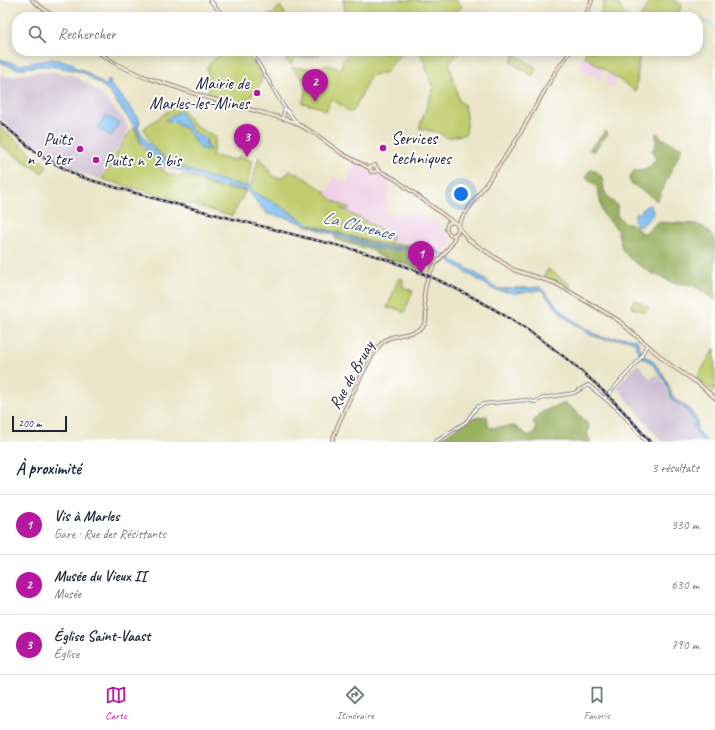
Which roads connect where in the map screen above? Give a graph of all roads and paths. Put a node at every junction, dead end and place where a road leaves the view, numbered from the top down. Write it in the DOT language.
graph roads {
  1 [pos="32,0"];
  2 [pos="210,0"];
  3 [pos="592,0"];
  4 [pos="48,12"];
  5 [pos="220,12"];
  6 [pos="587,12"];
  7 [pos="105,56"];
  8 [pos="253,56"];
  9 [pos="567,56"];
  10 [pos="284,107"];
  11 [pos="289,114"];
  12 [pos="284,118"];
  13 [pos="298,124"];
  14 [pos="370,167"];
  15 [pos="376,170"];
  16 [pos="445,216"];
  17 [pos="460,221"];
  18 [pos="454,222"];
  19 [pos="448,223"];
  20 [pos="459,228"];
  21 [pos="456,234"];
  22 [pos="463,234"];
  23 [pos="450,235"];
  24 [pos="454,240"];
  25 [pos="647,344"];
  26 [pos="605,398"];
  27 [pos="715,398"];
  28 [pos="332,442"];
  29 [pos="435,442"];
  30 [pos="646,442"];
  1 -- 4 [label="main road"];
  2 -- 5 [label="street"];
  3 -- 6 [label="main road"];
  7 -- 12 [label="main road"];
  8 -- 10 [label="street"];
  9 -- 17 [label="main road"];
  10 -- 11 [label="street"];
  10 -- 12 [label="street"];
  11 -- 12 [label="street"];
  11 -- 13 [label="street"];
  12 -- 13 [label="main road"];
  13 -- 14 [label="main road"];
  14 -- 15 [label="main road"];
  14 -- 15 [label="main road"];
  15 -- 16 [label="main road"];
  16 -- 18 [label="main road"];
  16 -- 19 [label="main road"];
  17 -- 18 [label="main road"];
  17 -- 20 [label="main road"];
  18 -- 19 [label="main road"];
  18 -- 20 [label="main road"];
  19 -- 23 [label="main road"];
  20 -- 21 [label="main road"];
  20 -- 22 [label="main road"];
  21 -- 22 [label="main road"];
  21 -- 23 [label="main road"];
  21 -- 24 [label="main road"];
  22 -- 25 [label="main road"];
  23 -- 24 [label="main road"];
  24 -- 28 [label="main road, Rue de Bruay"];
  25 -- 26 [label="street"];
  25 -- 27 [label="main road"];
  26 -- 29 [label="street"];
  26 -- 30 [label="street"];
}
